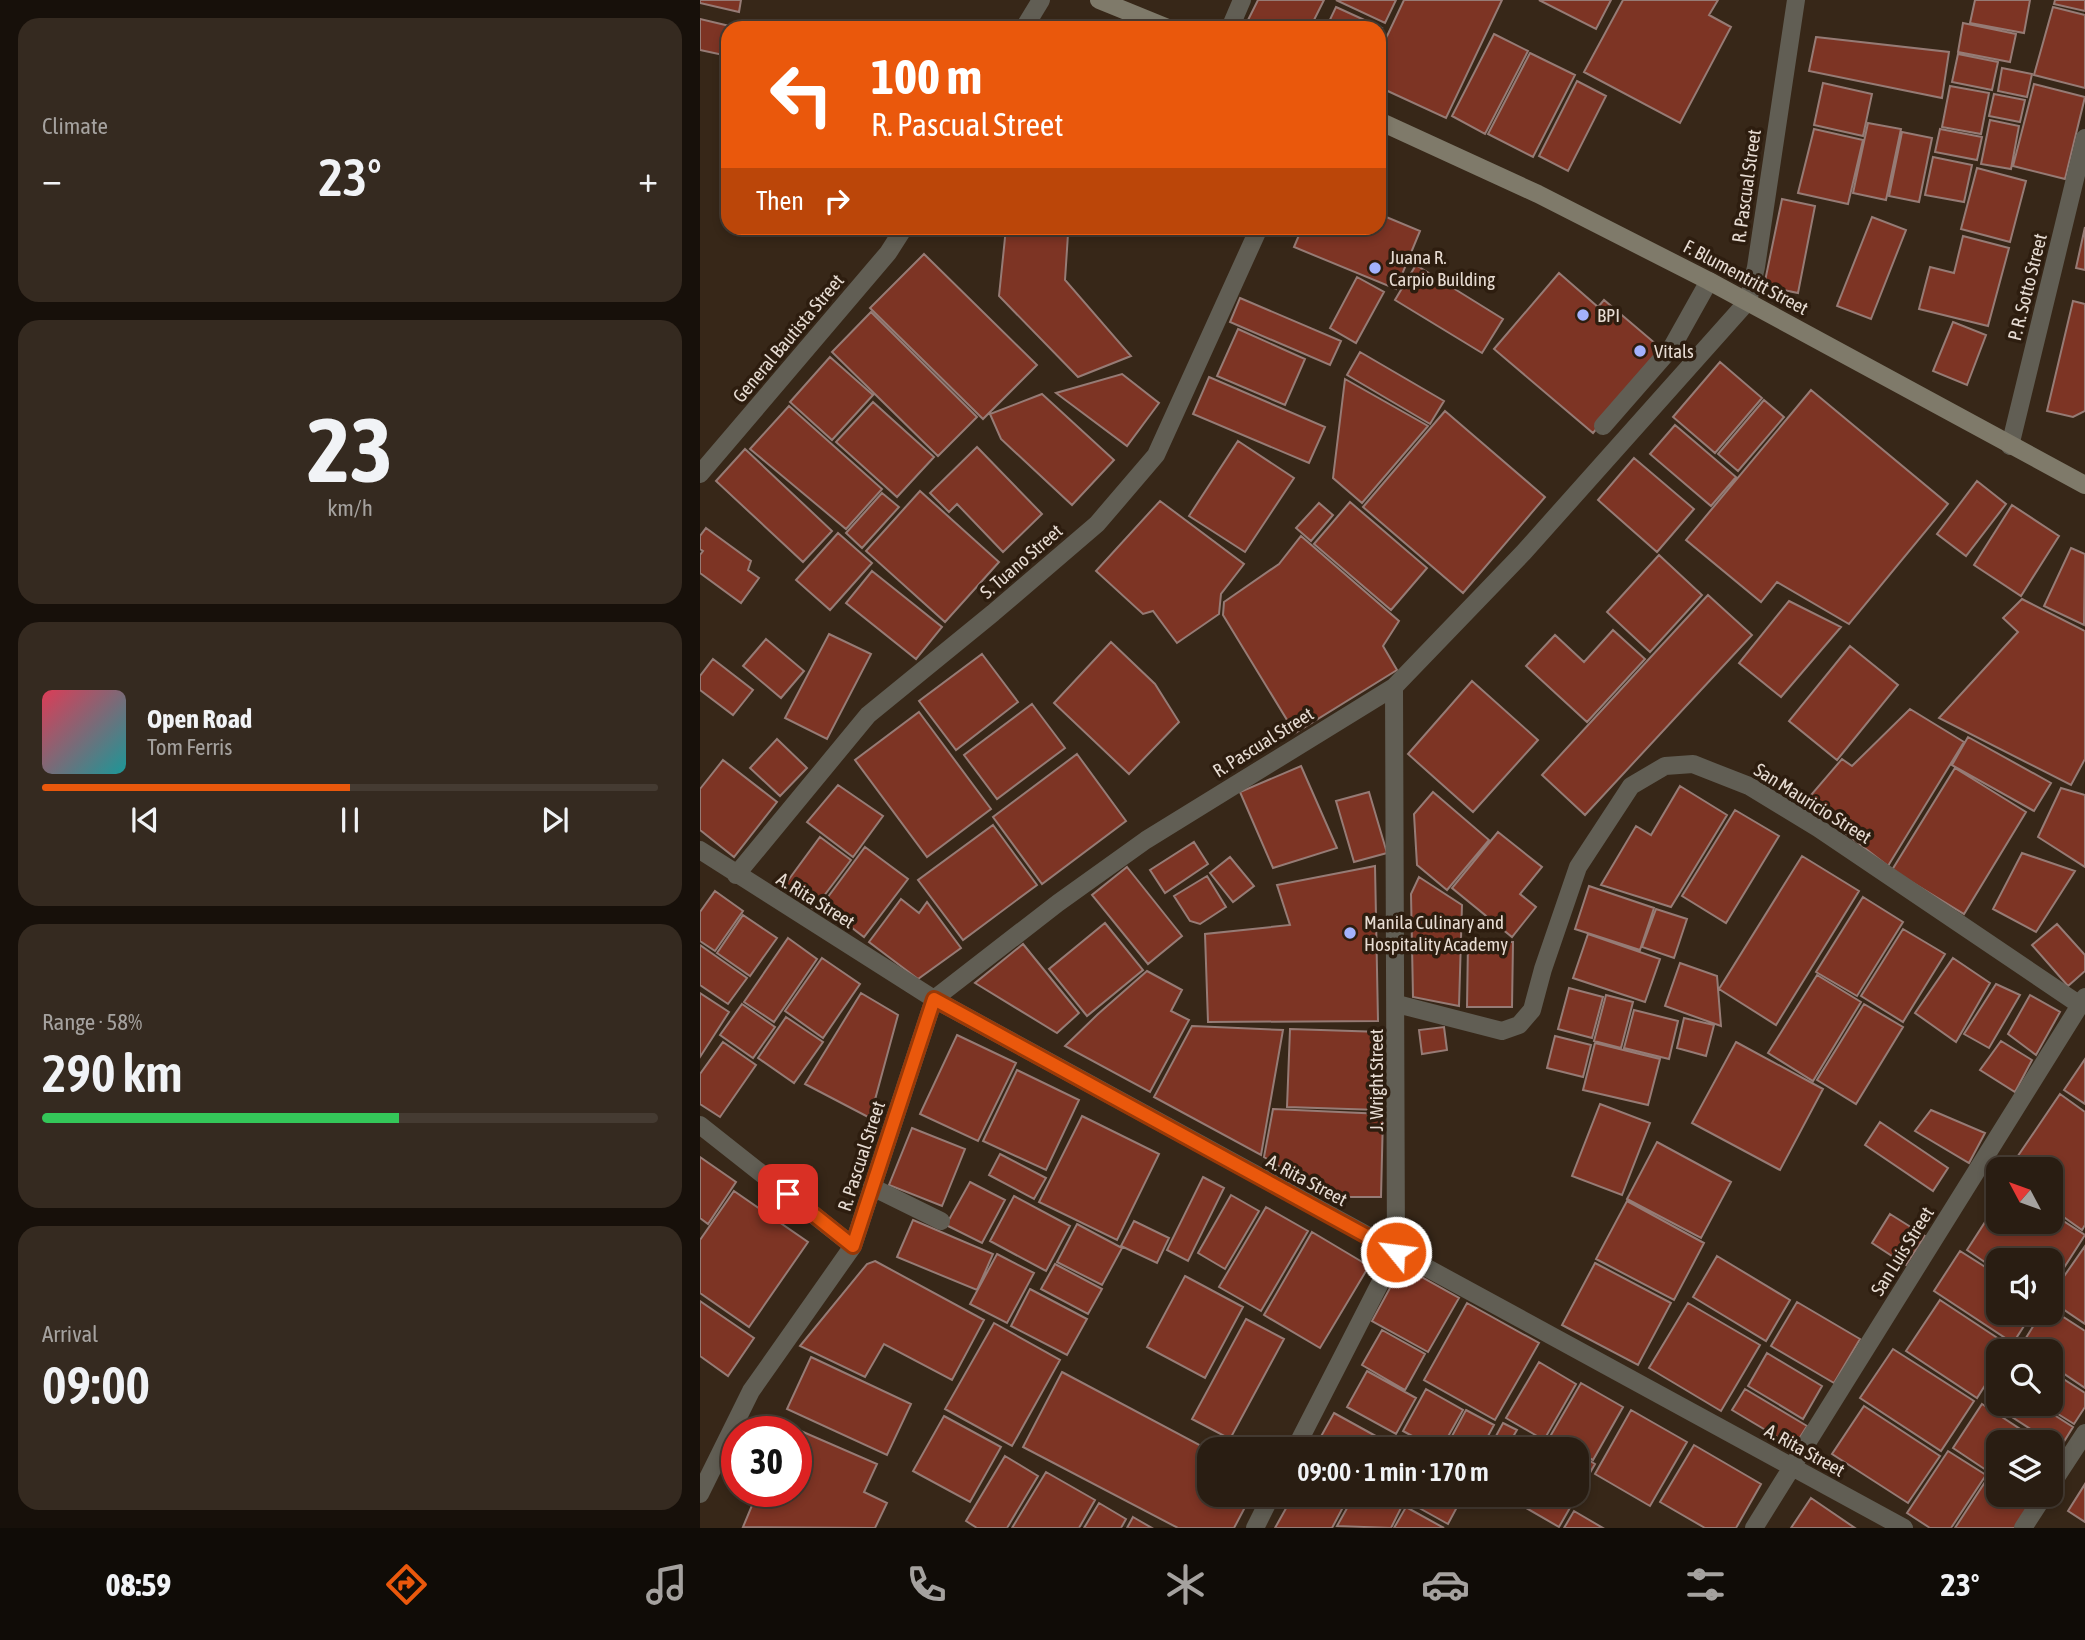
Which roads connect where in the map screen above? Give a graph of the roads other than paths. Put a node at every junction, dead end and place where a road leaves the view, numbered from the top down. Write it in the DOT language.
graph roads {
  1 [pos="1041,0"];
  2 [pos="1099,0"];
  3 [pos="1242,0"];
  4 [pos="1796,0"];
  5 [pos="1028,21"];
  6 [pos="1151,21"];
  7 [pos="1233,21"];
  8 [pos="1386,124"];
  9 [pos="2085,138"];
  10 [pos="900,235"];
  11 [pos="1256,235"];
  12 [pos="1709,281"];
  13 [pos="1748,300"];
  14 [pos="1603,426"];
  15 [pos="2010,446"];
  16 [pos="700,474"];
  17 [pos="2085,485"];
  18 [pos="1394,687"];
  19 [pos="700,850"];
  20 [pos="736,875"];
  21 [pos="934,999"];
  22 [pos="2082,1001"];
  23 [pos="1397,1004"];
  24 [pos="700,1125"];
  25 [pos="872,1187"];
  26 [pos="941,1221"];
  27 [pos="853,1246"];
  28 [pos="1396,1252"];
  29 [pos="2085,1433"];
  30 [pos="1302,1437"];
  31 [pos="1793,1467"];
  32 [pos="2063,1467"];
  33 [pos="700,1494"];
  34 [pos="1266,1507"];
  35 [pos="2037,1507"];
  36 [pos="1255,1528"];
  37 [pos="1755,1528"];
  38 [pos="1904,1528"];
  39 [pos="2023,1528"];
  1 -- 5 [label="street"];
  2 -- 6 [label="main road"];
  3 -- 7 [label="street"];
  4 -- 13 [label="street, R. Pascual Street"];
  8 -- 12 [label="main road, F. Blumentritt Street"];
  9 -- 15 [label="street, P. R. Sotto Street"];
  10 -- 16 [label="street, General Bautista Street"];
  11 -- 20 [label="street, S. Tuano Street"];
  12 -- 13 [label="main road, F. Blumentritt Street"];
  12 -- 14 [label="street"];
  13 -- 15 [label="main road, F. Blumentritt Street"];
  13 -- 18 [label="street, R. Pascual Street"];
  15 -- 17 [label="main road, F. Blumentritt Street"];
  18 -- 21 [label="street, R. Pascual Street"];
  18 -- 23 [label="street, J. Wright Street"];
  19 -- 20 [label="street, A. Rita Street"];
  20 -- 21 [label="street, A. Rita Street"];
  21 -- 25 [label="street, R. Pascual Street"];
  21 -- 28 [label="street, A. Rita Street"];
  22 -- 23 [label="street, San Mauricio Street"];
  22 -- 31 [label="street, San Luis Street"];
  23 -- 28 [label="street, J. Wright Street"];
  24 -- 27 [label="street"];
  25 -- 26 [label="street"];
  25 -- 27 [label="street, R. Pascual Street"];
  27 -- 33 [label="street, R. Pascual Street"];
  28 -- 30 [label="street, J. Wright Street"];
  28 -- 31 [label="street, A. Rita Street"];
  29 -- 32 [label="street"];
  31 -- 37 [label="street, San Luis Street"];
  31 -- 38 [label="street, A. Rita Street"];
  34 -- 36 [label="street"];
  35 -- 39 [label="street"];
}
